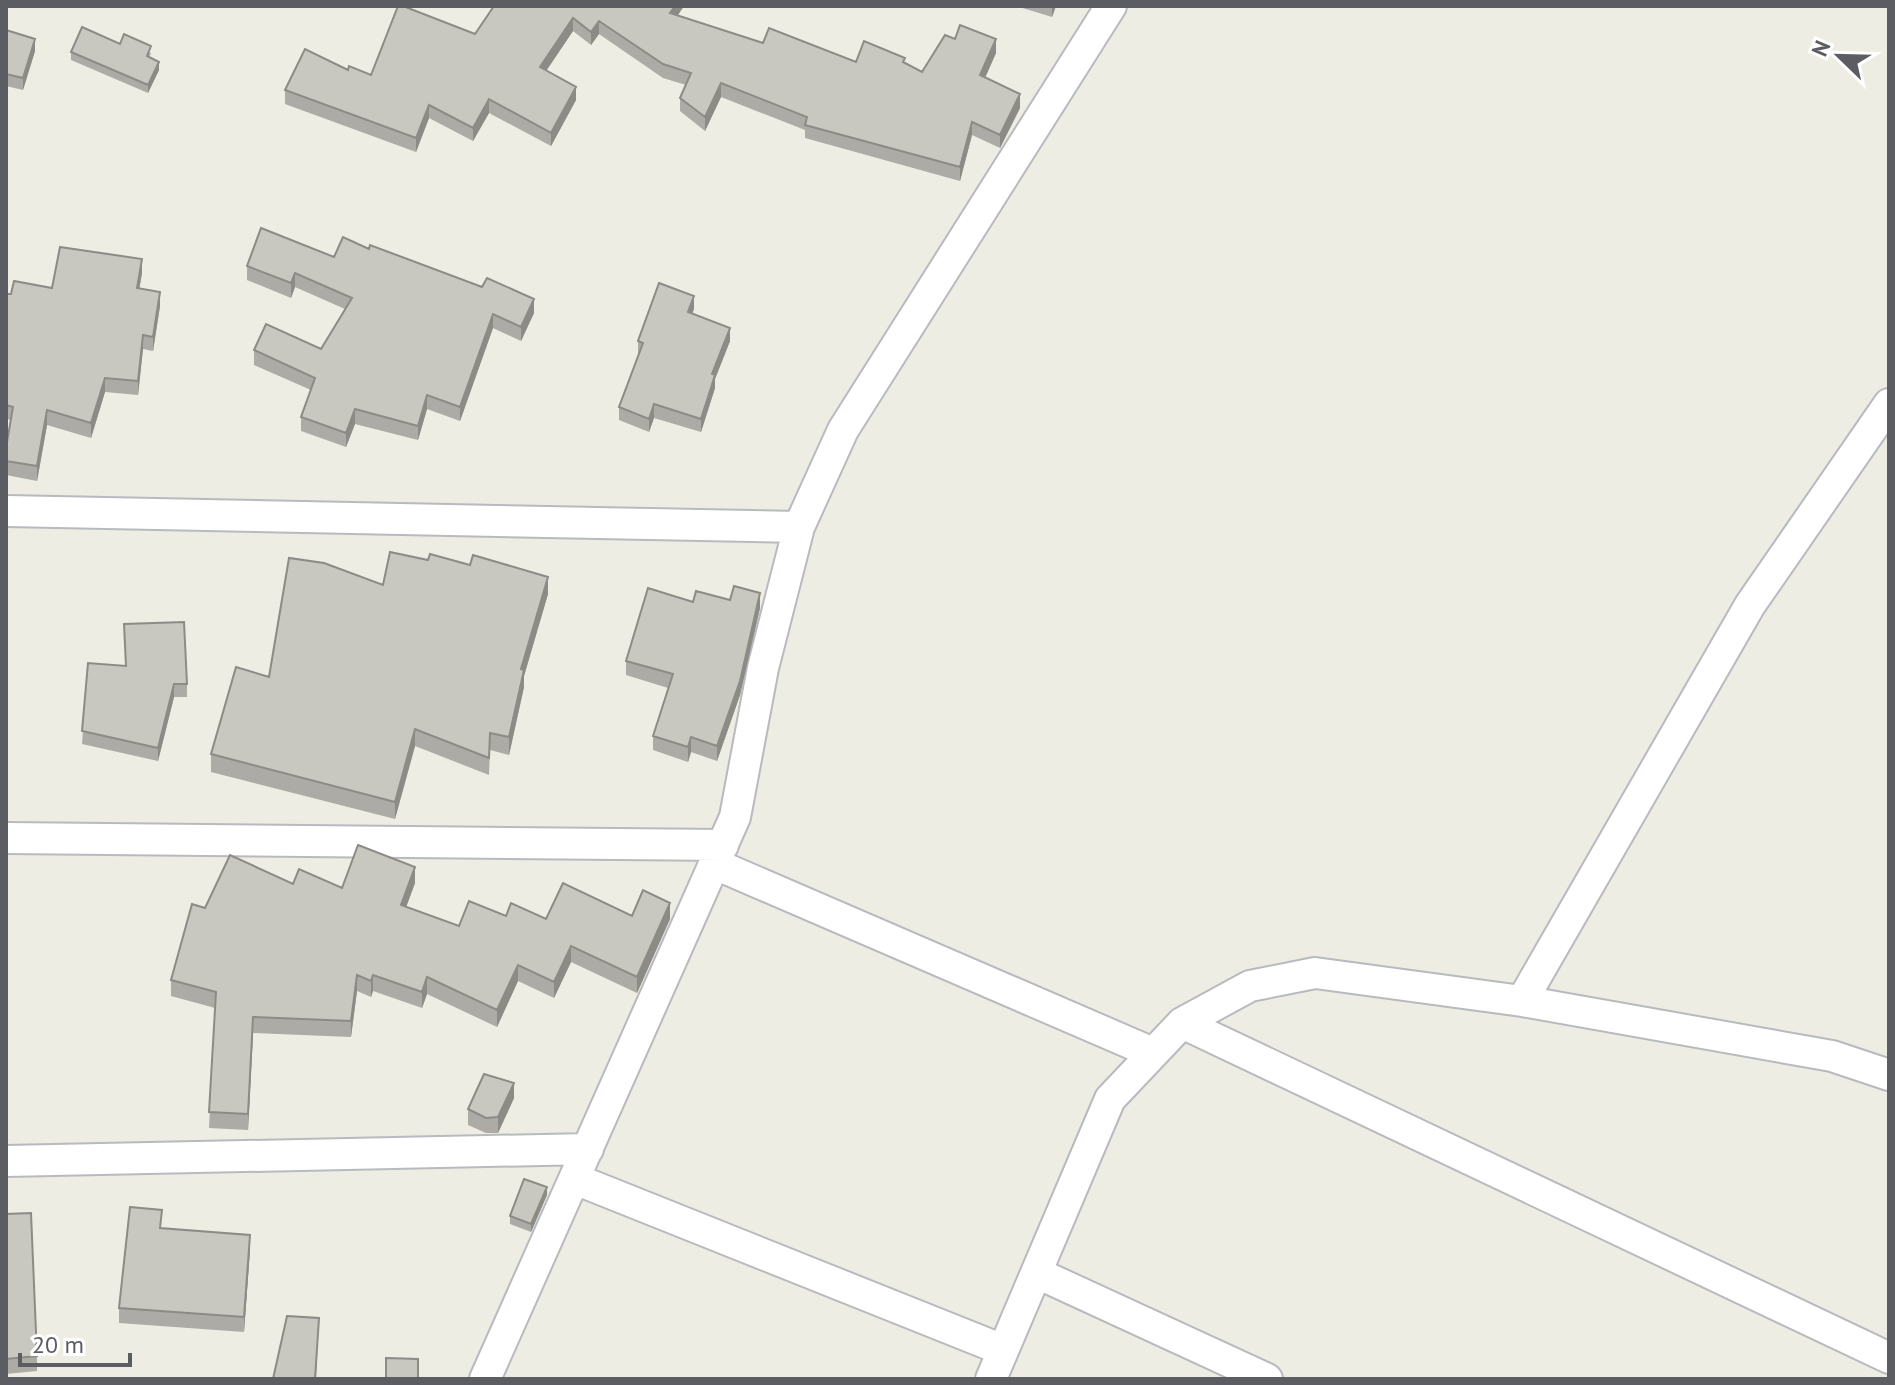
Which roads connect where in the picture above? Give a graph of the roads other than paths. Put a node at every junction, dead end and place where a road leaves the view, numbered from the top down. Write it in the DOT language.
graph roads {
  1 [pos="1111,6"];
  2 [pos="1889,404"];
  3 [pos="6,511"];
  4 [pos="799,527"];
  5 [pos="6,838"];
  6 [pos="719,855"];
  7 [pos="1522,1001"];
  8 [pos="1182,1023"];
  9 [pos="1153,1053"];
  10 [pos="1889,1075"];
  11 [pos="588,1149"];
  12 [pos="6,1161"];
  13 [pos="575,1179"];
  14 [pos="1037,1273"];
  15 [pos="1003,1350"];
  16 [pos="1889,1358"];
  17 [pos="485,1379"];
  18 [pos="991,1379"];
  19 [pos="1267,1379"];
  1 -- 4 [label="street"];
  2 -- 7 [label="street"];
  3 -- 4 [label="street"];
  4 -- 6 [label="street"];
  5 -- 6 [label="street"];
  6 -- 9 [label="street"];
  6 -- 11 [label="street"];
  7 -- 8 [label="street"];
  7 -- 10 [label="street"];
  8 -- 9 [label="street"];
  8 -- 16 [label="street"];
  9 -- 14 [label="street"];
  11 -- 12 [label="street"];
  11 -- 13 [label="street"];
  13 -- 15 [label="street"];
  13 -- 17 [label="street"];
  14 -- 15 [label="street"];
  14 -- 19 [label="street"];
  15 -- 18 [label="street"];
}
